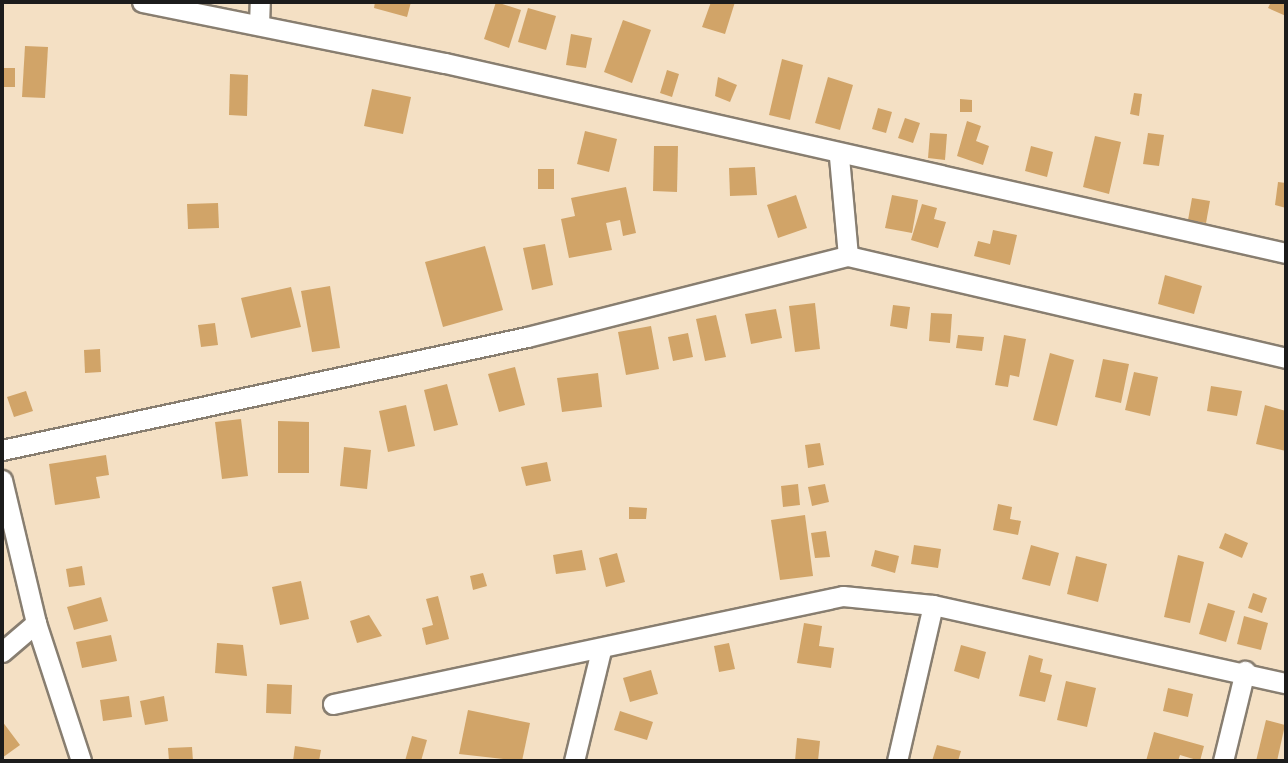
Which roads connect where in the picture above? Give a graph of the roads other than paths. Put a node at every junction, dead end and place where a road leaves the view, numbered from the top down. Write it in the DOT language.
graph roads {
  1 [pos="142,2"];
  2 [pos="260,2"];
  3 [pos="259,26"];
  4 [pos="839,157"];
  5 [pos="1286,253"];
  6 [pos="848,256"];
  7 [pos="1286,358"];
  8 [pos="2,450"];
  9 [pos="2,481"];
  10 [pos="933,605"];
  11 [pos="36,623"];
  12 [pos="601,650"];
  13 [pos="2,652"];
  14 [pos="1245,671"];
  15 [pos="1286,683"];
  16 [pos="333,704"];
  17 [pos="81,761"];
  18 [pos="574,761"];
  19 [pos="897,761"];
  20 [pos="1223,761"];
  1 -- 3 [label="street"];
  2 -- 3 [label="street"];
  3 -- 4 [label="street"];
  4 -- 5 [label="street"];
  4 -- 6 [label="street"];
  6 -- 7 [label="street"];
  6 -- 8 [label="street"];
  9 -- 11 [label="street"];
  10 -- 12 [label="street"];
  10 -- 14 [label="street"];
  10 -- 19 [label="street"];
  11 -- 13 [label="street"];
  11 -- 17 [label="street"];
  12 -- 16 [label="street"];
  12 -- 18 [label="street"];
  14 -- 15 [label="street"];
  14 -- 20 [label="street"];
}
